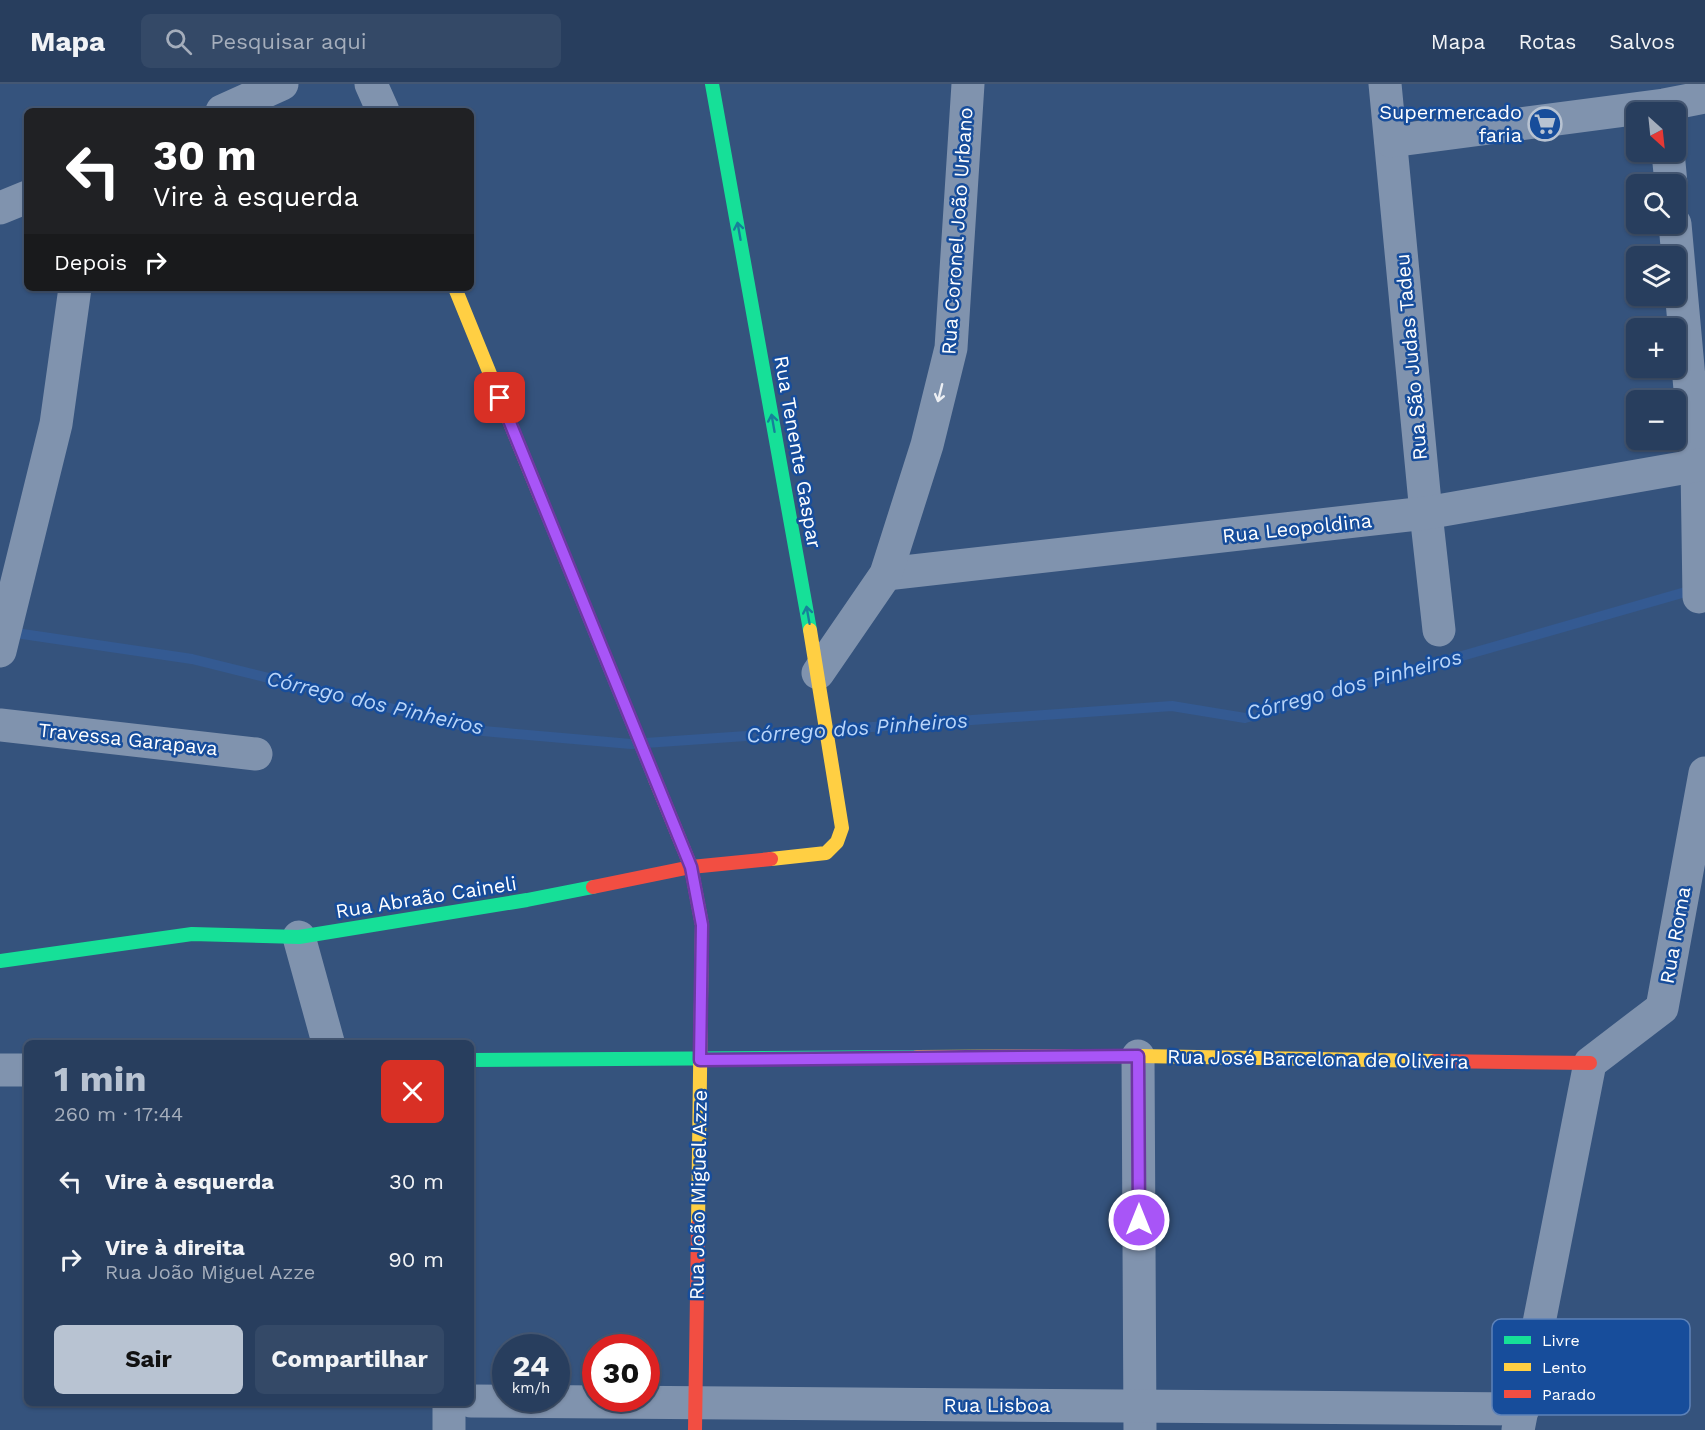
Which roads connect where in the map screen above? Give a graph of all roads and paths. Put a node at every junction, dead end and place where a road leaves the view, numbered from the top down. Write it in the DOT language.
graph roads {
  1 [pos="282,84"];
  2 [pos="372,84"];
  3 [pos="712,84"];
  4 [pos="968,84"];
  5 [pos="1385,84"];
  6 [pos="1705,97"];
  7 [pos="1686,103"];
  8 [pos="229,108"];
  9 [pos="381,108"];
  10 [pos="1626,113"];
  11 [pos="1391,141"];
  12 [pos="24,198"];
  13 [pos="0,208"];
  14 [pos="1676,234"];
  15 [pos="75,291"];
  16 [pos="456,291"];
  17 [pos="1701,465"];
  18 [pos="1426,513"];
  19 [pos="886,574"];
  20 [pos="1699,597"];
  21 [pos="1439,630"];
  22 [pos="0,651"];
  23 [pos="818,673"];
  24 [pos="0,725"];
  25 [pos="256,754"];
  26 [pos="1705,773"];
  27 [pos="842,828"];
  28 [pos="691,867"];
  29 [pos="299,937"];
  30 [pos="0,961"];
  31 [pos="327,1040"];
  32 [pos="1138,1056"];
  33 [pos="474,1060"];
  34 [pos="700,1060"];
  35 [pos="1590,1063"];
  36 [pos="0,1070"];
  37 [pos="24,1070"];
  38 [pos="1540,1319"];
  39 [pos="474,1401"];
  40 [pos="449,1406"];
  41 [pos="696,1417"];
  42 [pos="921,1417"];
  43 [pos="1140,1418"];
  44 [pos="1520,1420"];
  45 [pos="449,1430"];
  1 -- 8 [label="street"];
  2 -- 9 [label="street"];
  23 -- 3 [label="street, Rua Tenente Gaspar, one-way"];
  4 -- 19 [label="street, Rua Coronel João Urbano, one-way"];
  5 -- 11 [label="street, Rua São Judas Tadeu"];
  6 -- 7 [label="street"];
  10 -- 11 [label="street"];
  11 -- 18 [label="street, Rua São Judas Tadeu"];
  12 -- 13 [label="street"];
  14 -- 17 [label="street"];
  15 -- 22 [label="street"];
  16 -- 28 [label="street, Rua João Miguel Azze"];
  17 -- 18 [label="street, Rua Leopoldina"];
  17 -- 20 [label="street"];
  18 -- 19 [label="street, Rua Leopoldina"];
  18 -- 21 [label="street, Rua São Judas Tadeu"];
  19 -- 23 [label="street, Rua Coronel João Urbano"];
  23 -- 27 [label="street, Rua Tenente Gaspar"];
  24 -- 25 [label="street, Travessa Garapava"];
  26 -- 35 [label="street, Rua Roma"];
  27 -- 28 [label="street, Rua Abraão Caineli"];
  28 -- 29 [label="street, Rua Abraão Caineli"];
  28 -- 34 [label="street, Rua João Miguel Azze"];
  29 -- 30 [label="street, Rua Abraão Caineli"];
  29 -- 31 [label="street"];
  32 -- 34 [label="street, Rua José Barcelona de Oliveira"];
  32 -- 35 [label="street, Rua José Barcelona de Oliveira"];
  32 -- 43 [label="street"];
  33 -- 34 [label="street, Rua José Barcelona de Oliveira"];
  34 -- 41 [label="street, Rua João Miguel Azze"];
  35 -- 38 [label="street"];
  36 -- 37 [label="street"];
  39 -- 41 [label="street, Rua Lisboa"];
  40 -- 45 [label="street"];
  41 -- 42 [label="street, Rua Lisboa"];
  42 -- 43 [label="street, Rua Lisboa"];
  43 -- 44 [label="street, Rua Lisboa"];
}
